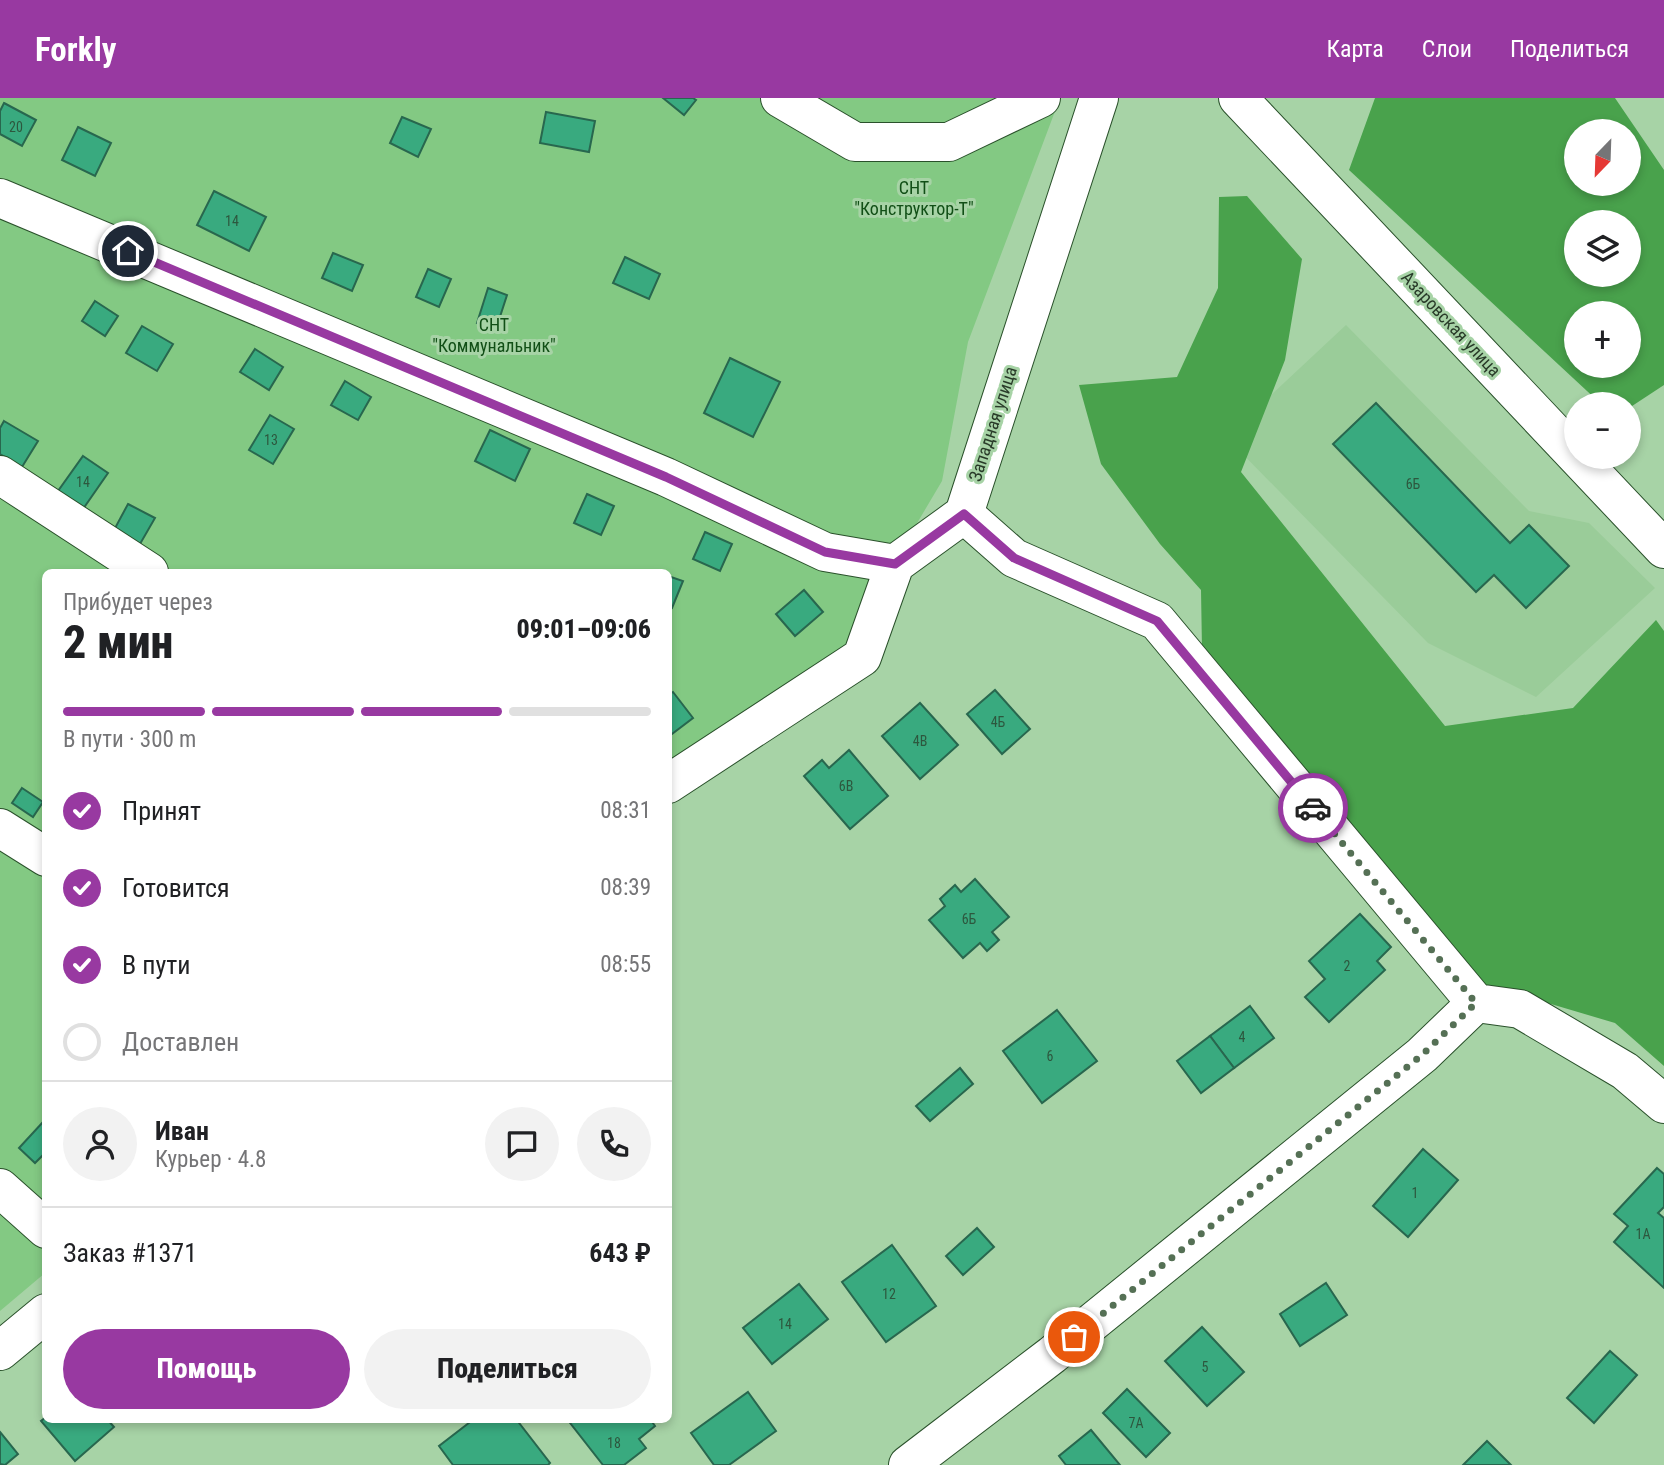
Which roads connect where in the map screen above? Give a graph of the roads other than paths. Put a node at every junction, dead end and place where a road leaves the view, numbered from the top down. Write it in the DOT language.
graph roads {
  1 [pos="780,98"];
  2 [pos="1041,98"];
  3 [pos="1099,98"];
  4 [pos="1238,98"];
  5 [pos="0,198"];
  6 [pos="0,475"];
  7 [pos="964,514"];
  8 [pos="1664,549"];
  9 [pos="895,564"];
  10 [pos="144,569"];
  11 [pos="672,781"];
  12 [pos="0,828"];
  13 [pos="42,854"];
  14 [pos="1476,1003"];
  15 [pos="1664,1104"];
  16 [pos="0,1188"];
  17 [pos="42,1226"];
  18 [pos="42,1316"];
  19 [pos="0,1351"];
  20 [pos="908,1465"];
  1 -- 2 [label="street"];
  3 -- 7 [label="street, Западная улица"];
  4 -- 8 [label="street, Азаровская улица"];
  5 -- 9 [label="street"];
  6 -- 10 [label="street"];
  7 -- 9 [label="street"];
  7 -- 14 [label="street"];
  9 -- 11 [label="street"];
  12 -- 13 [label="street"];
  14 -- 15 [label="street"];
  14 -- 20 [label="street"];
  16 -- 17 [label="street"];
  18 -- 19 [label="street"];
}
